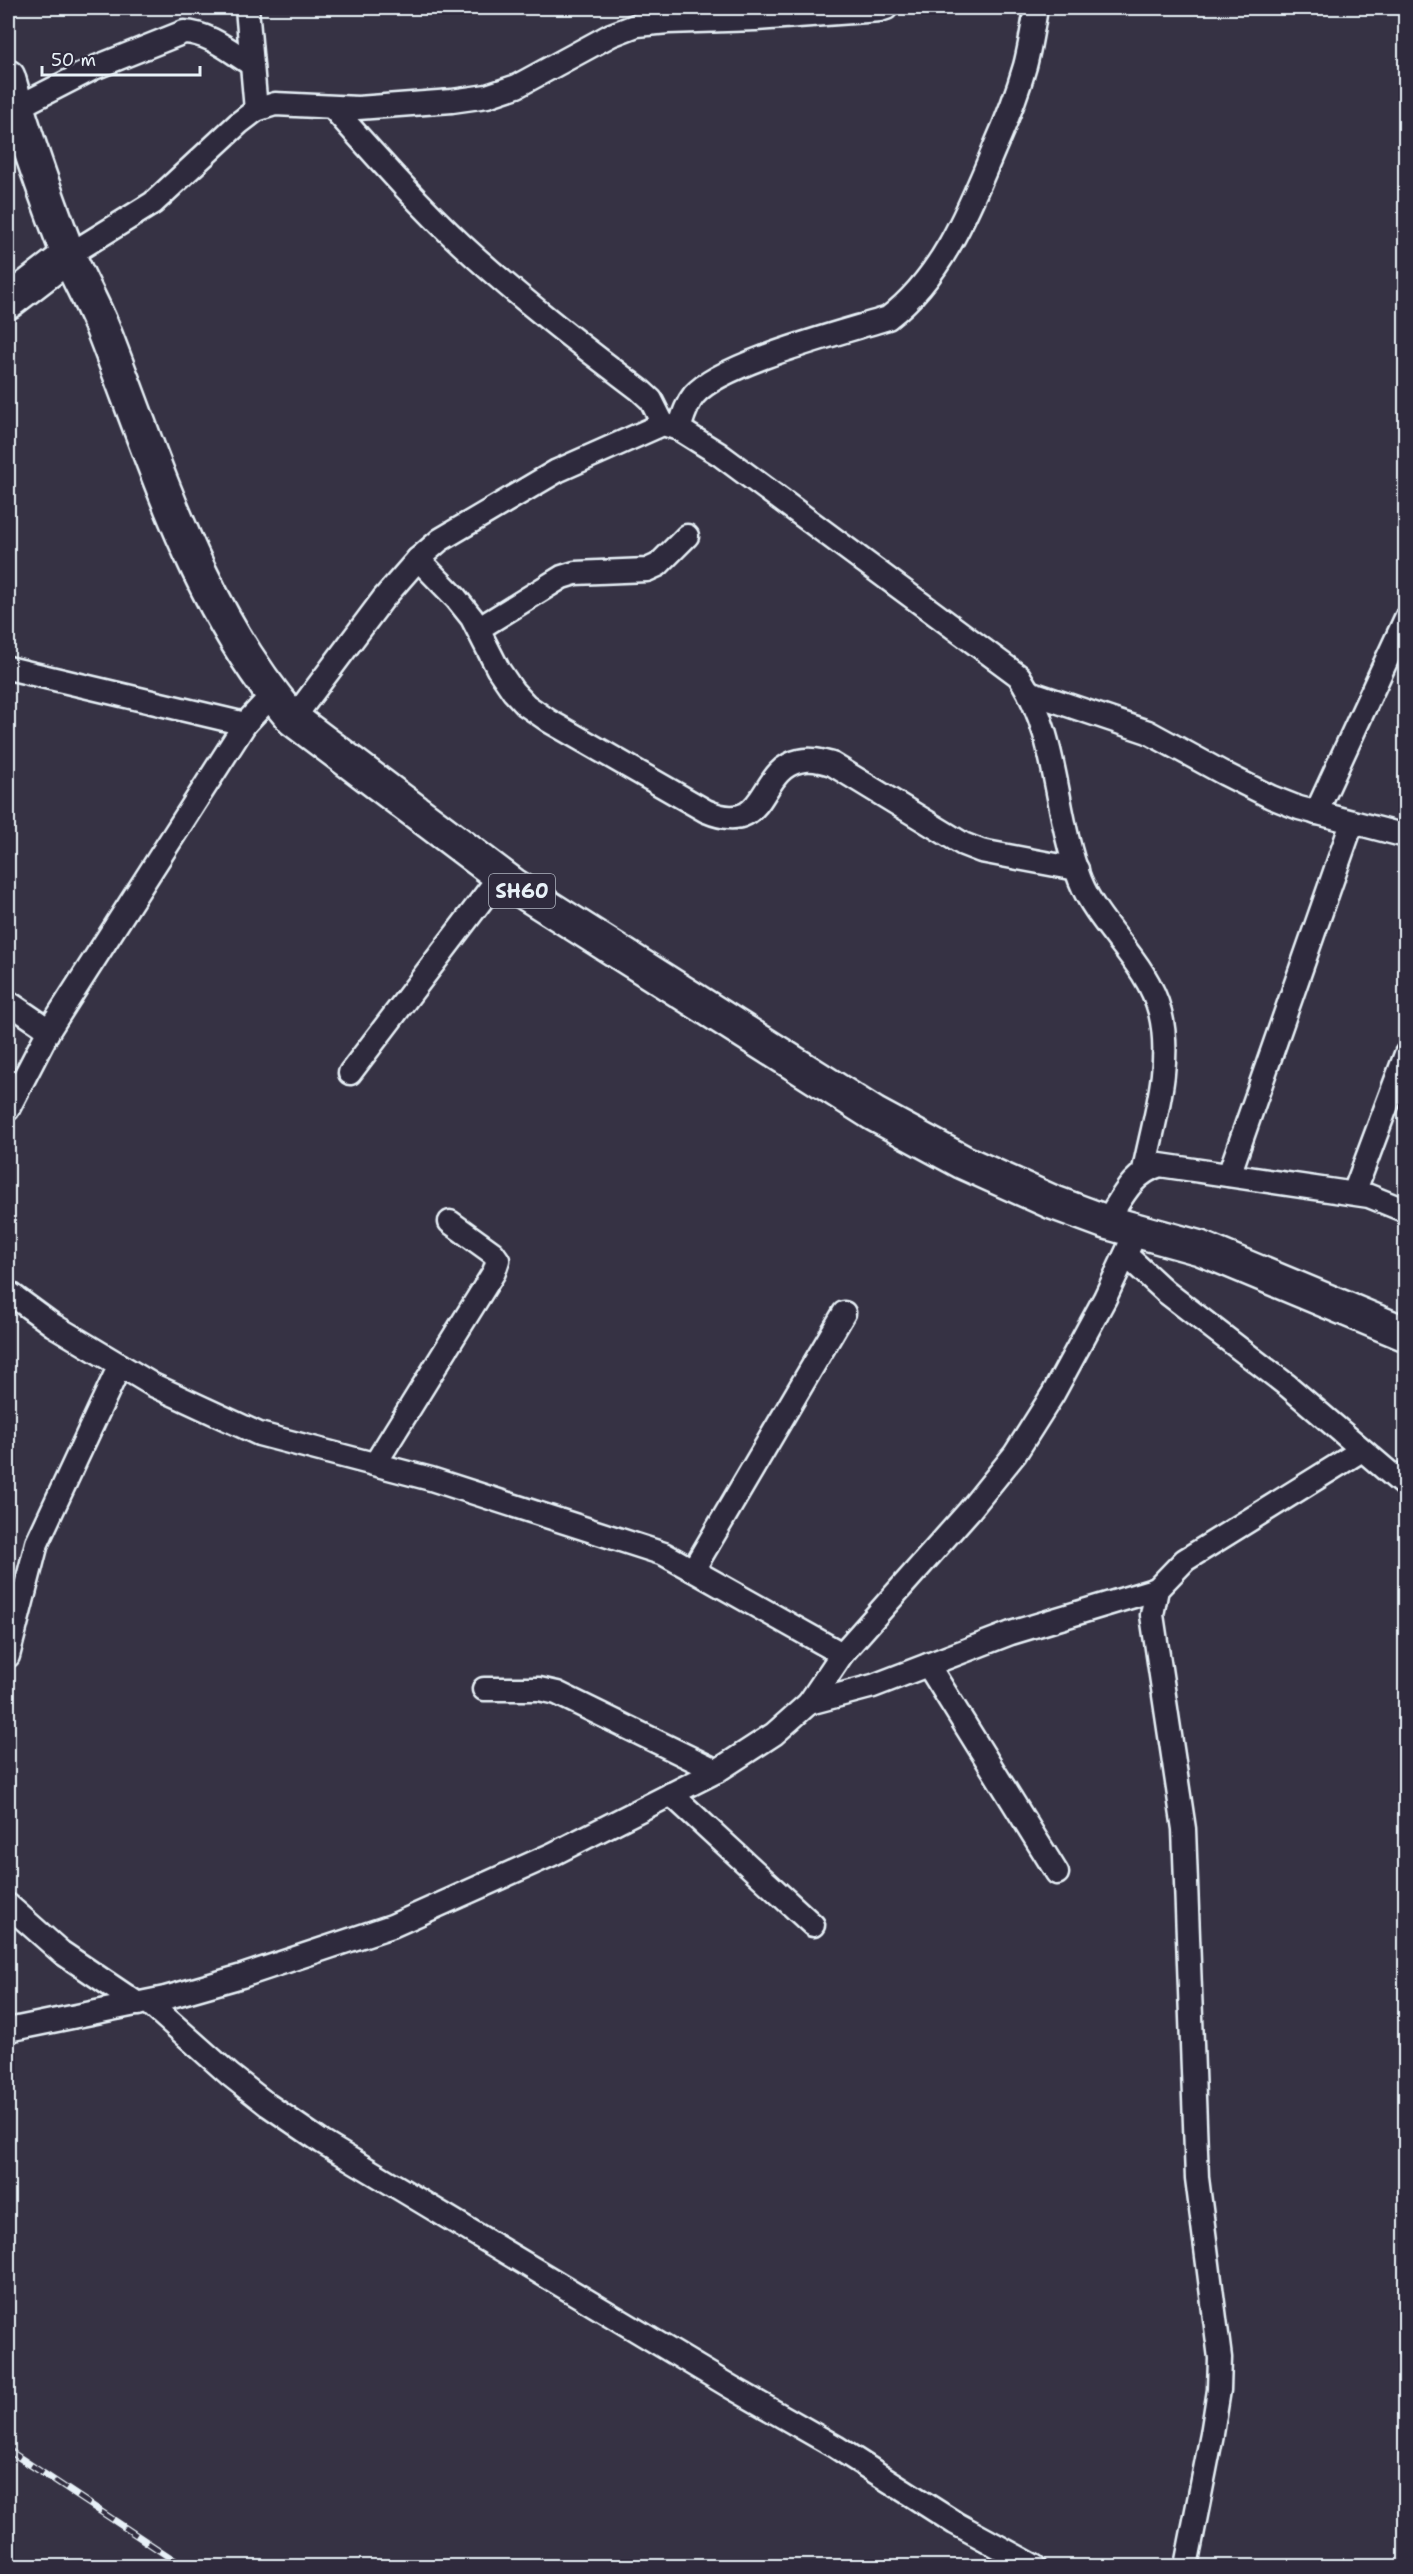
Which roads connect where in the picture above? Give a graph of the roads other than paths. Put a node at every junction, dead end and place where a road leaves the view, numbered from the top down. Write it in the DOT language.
graph roads {
  1 [pos="247,8"];
  2 [pos="886,8"];
  3 [pos="1036,8"];
  4 [pos="251,64"];
  5 [pos="12,92"];
  6 [pos="333,108"];
  7 [pos="256,110"];
  8 [pos="69,255"];
  9 [pos="8,302"];
  10 [pos="671,426"];
  11 [pos="687,536"];
  12 [pos="418,559"];
  13 [pos="1406,618"];
  14 [pos="478,628"];
  15 [pos="8,668"];
  16 [pos="1029,692"];
  17 [pos="282,707"];
  18 [pos="245,724"];
  19 [pos="1316,813"];
  20 [pos="1352,823"];
  21 [pos="1406,836"];
  22 [pos="1077,869"];
  23 [pos="500,876"];
  24 [pos="8,1002"];
  25 [pos="49,1030"];
  26 [pos="1406,1054"];
  27 [pos="350,1073"];
  28 [pos="8,1109"];
  29 [pos="1144,1170"];
  30 [pos="1229,1175"];
  31 [pos="1354,1193"];
  32 [pos="1406,1211"];
  33 [pos="450,1222"];
  34 [pos="1106,1222"];
  35 [pos="1131,1243"];
  36 [pos="8,1292"];
  37 [pos="844,1313"];
  38 [pos="1406,1334"];
  39 [pos="120,1365"];
  40 [pos="1362,1450"];
  41 [pos="375,1464"];
  42 [pos="1406,1487"];
  43 [pos="693,1569"];
  44 [pos="1157,1589"];
  45 [pos="843,1654"];
  46 [pos="8,1656"];
  47 [pos="928,1665"];
  48 [pos="484,1689"];
  49 [pos="808,1703"];
  50 [pos="717,1771"];
  51 [pos="671,1794"];
  52 [pos="1057,1873"];
  53 [pos="8,1905"];
  54 [pos="813,1925"];
  55 [pos="143,2003"];
  56 [pos="8,2030"];
  57 [pos="1034,2566"];
  58 [pos="1186,2566"];
  1 -- 4 [label="street"];
  2 -- 6 [label="street"];
  3 -- 10 [label="street"];
  4 -- 5 [label="street"];
  4 -- 7 [label="street"];
  5 -- 8 [label="main road, SH60"];
  6 -- 7 [label="street"];
  6 -- 10 [label="street"];
  7 -- 8 [label="street"];
  8 -- 9 [label="main road"];
  8 -- 17 [label="main road, SH60"];
  10 -- 12 [label="street"];
  10 -- 16 [label="street"];
  11 -- 14 [label="street"];
  12 -- 14 [label="street"];
  12 -- 17 [label="street"];
  13 -- 19 [label="street"];
  14 -- 22 [label="street"];
  15 -- 18 [label="street"];
  16 -- 19 [label="street"];
  16 -- 22 [label="street"];
  17 -- 18 [label="street"];
  17 -- 23 [label="main road, SH60"];
  18 -- 25 [label="street"];
  19 -- 20 [label="street"];
  20 -- 21 [label="street"];
  20 -- 30 [label="street"];
  22 -- 29 [label="street"];
  23 -- 27 [label="street"];
  23 -- 34 [label="main road, SH60"];
  24 -- 25 [label="street"];
  25 -- 28 [label="street"];
  26 -- 31 [label="street"];
  29 -- 30 [label="street"];
  29 -- 34 [label="street"];
  30 -- 31 [label="street"];
  31 -- 32 [label="street"];
  33 -- 41 [label="street"];
  34 -- 35 [label="main road, SH60"];
  35 -- 38 [label="main road, SH60"];
  35 -- 40 [label="street"];
  35 -- 45 [label="street"];
  36 -- 39 [label="street"];
  37 -- 43 [label="street"];
  39 -- 41 [label="street"];
  39 -- 46 [label="street"];
  40 -- 42 [label="street"];
  40 -- 44 [label="street"];
  41 -- 43 [label="street"];
  43 -- 45 [label="street"];
  44 -- 47 [label="street"];
  44 -- 58 [label="street"];
  45 -- 49 [label="street"];
  47 -- 49 [label="street"];
  47 -- 52 [label="street"];
  48 -- 50 [label="street"];
  49 -- 50 [label="street"];
  50 -- 51 [label="street"];
  51 -- 54 [label="street"];
  51 -- 55 [label="street"];
  53 -- 55 [label="street"];
  55 -- 56 [label="street"];
  55 -- 57 [label="street"];
}
